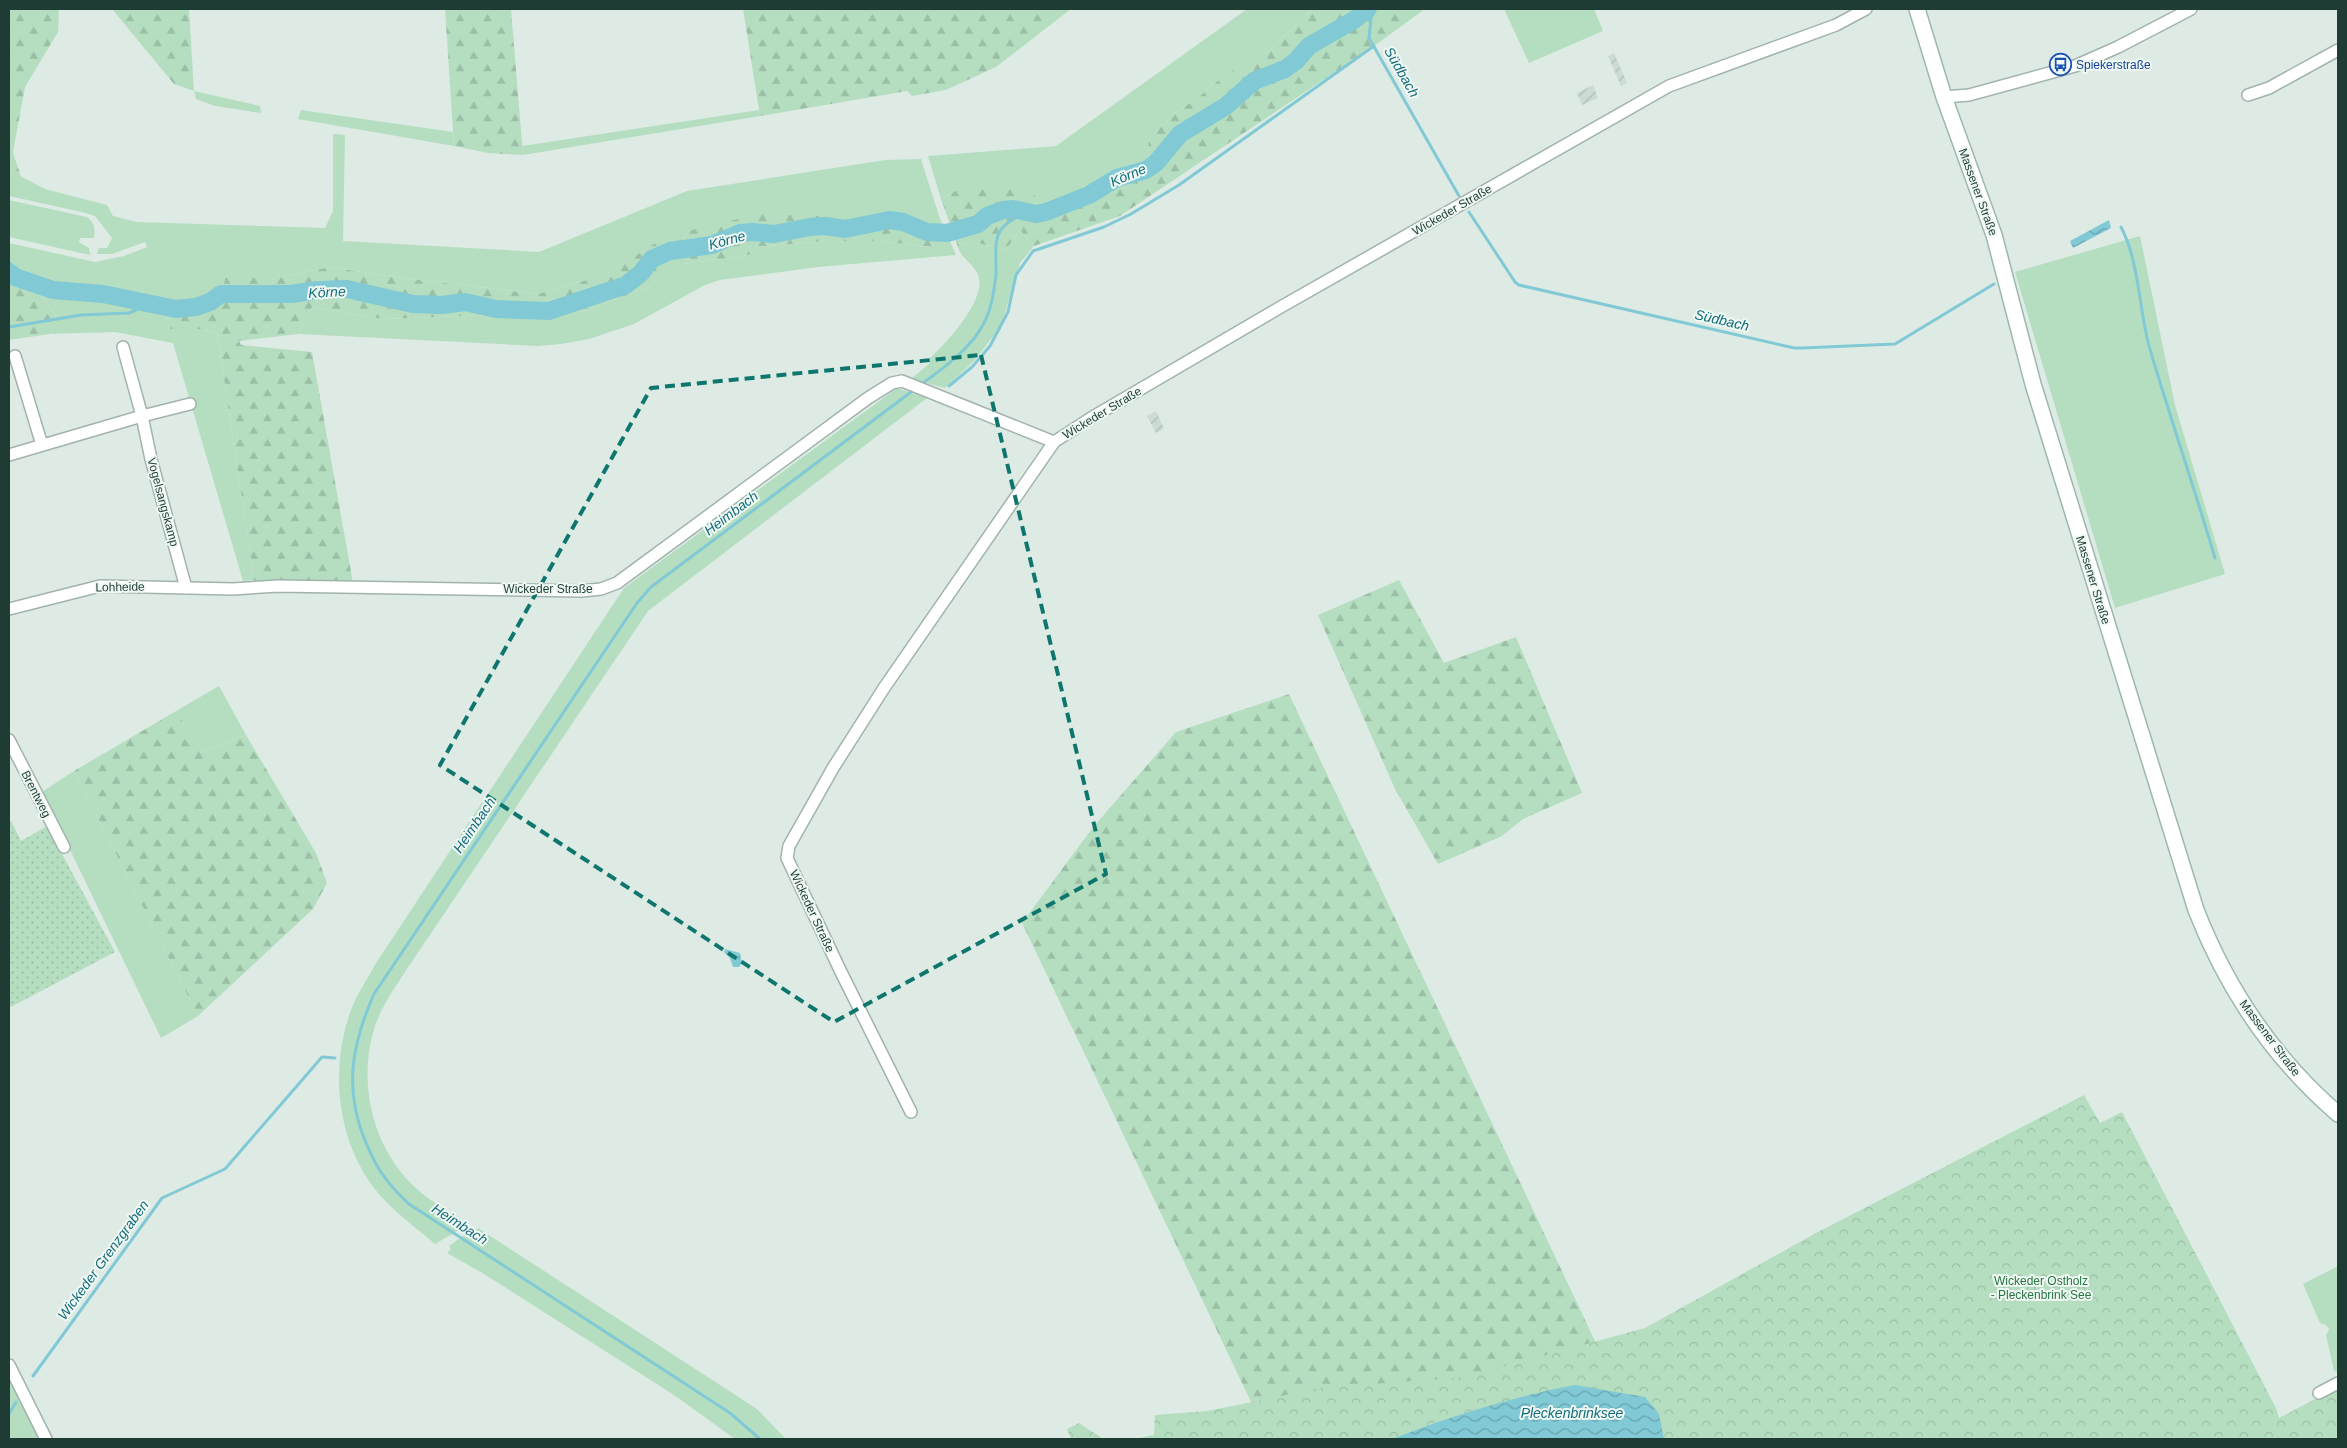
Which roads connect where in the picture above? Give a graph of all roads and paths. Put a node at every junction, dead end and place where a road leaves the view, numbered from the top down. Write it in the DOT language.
graph roads {
  1 [pos="1866,9"];
  2 [pos="1917,9"];
  3 [pos="2191,9"];
  4 [pos="2338,50"];
  5 [pos="2248,94"];
  6 [pos="1944,97"];
  7 [pos="123,347"];
  8 [pos="15,356"];
  9 [pos="190,404"];
  10 [pos="142,416"];
  11 [pos="1054,442"];
  12 [pos="42,445"];
  13 [pos="9,455"];
  14 [pos="186,588"];
  15 [pos="233,588"];
  16 [pos="9,609"];
  17 [pos="9,740"];
  18 [pos="64,847"];
  19 [pos="911,1112"];
  20 [pos="2338,1114"];
  21 [pos="9,1364"];
  22 [pos="2338,1383"];
  23 [pos="2319,1393"];
  24 [pos="46,1439"];
  1 -- 11 [label="street, Wickeder Straße"];
  2 -- 6 [label="main road, Massener Straße"];
  3 -- 6 [label="street"];
  4 -- 5 [label="street"];
  6 -- 20 [label="main road, Massener Straße"];
  7 -- 10 [label="street, Vogelsangskamp"];
  8 -- 12 [label="street"];
  9 -- 10 [label="street"];
  10 -- 12 [label="street"];
  10 -- 14 [label="street, Vogelsangskamp"];
  11 -- 15 [label="street, Wickeder Straße"];
  11 -- 19 [label="street, Wickeder Straße"];
  12 -- 13 [label="street"];
  14 -- 15 [label="street, Lohheide"];
  14 -- 16 [label="street, Lohheide"];
  17 -- 18 [label="street, Brentweg"];
  21 -- 24 [label="street"];
  22 -- 23 [label="street"];
}
